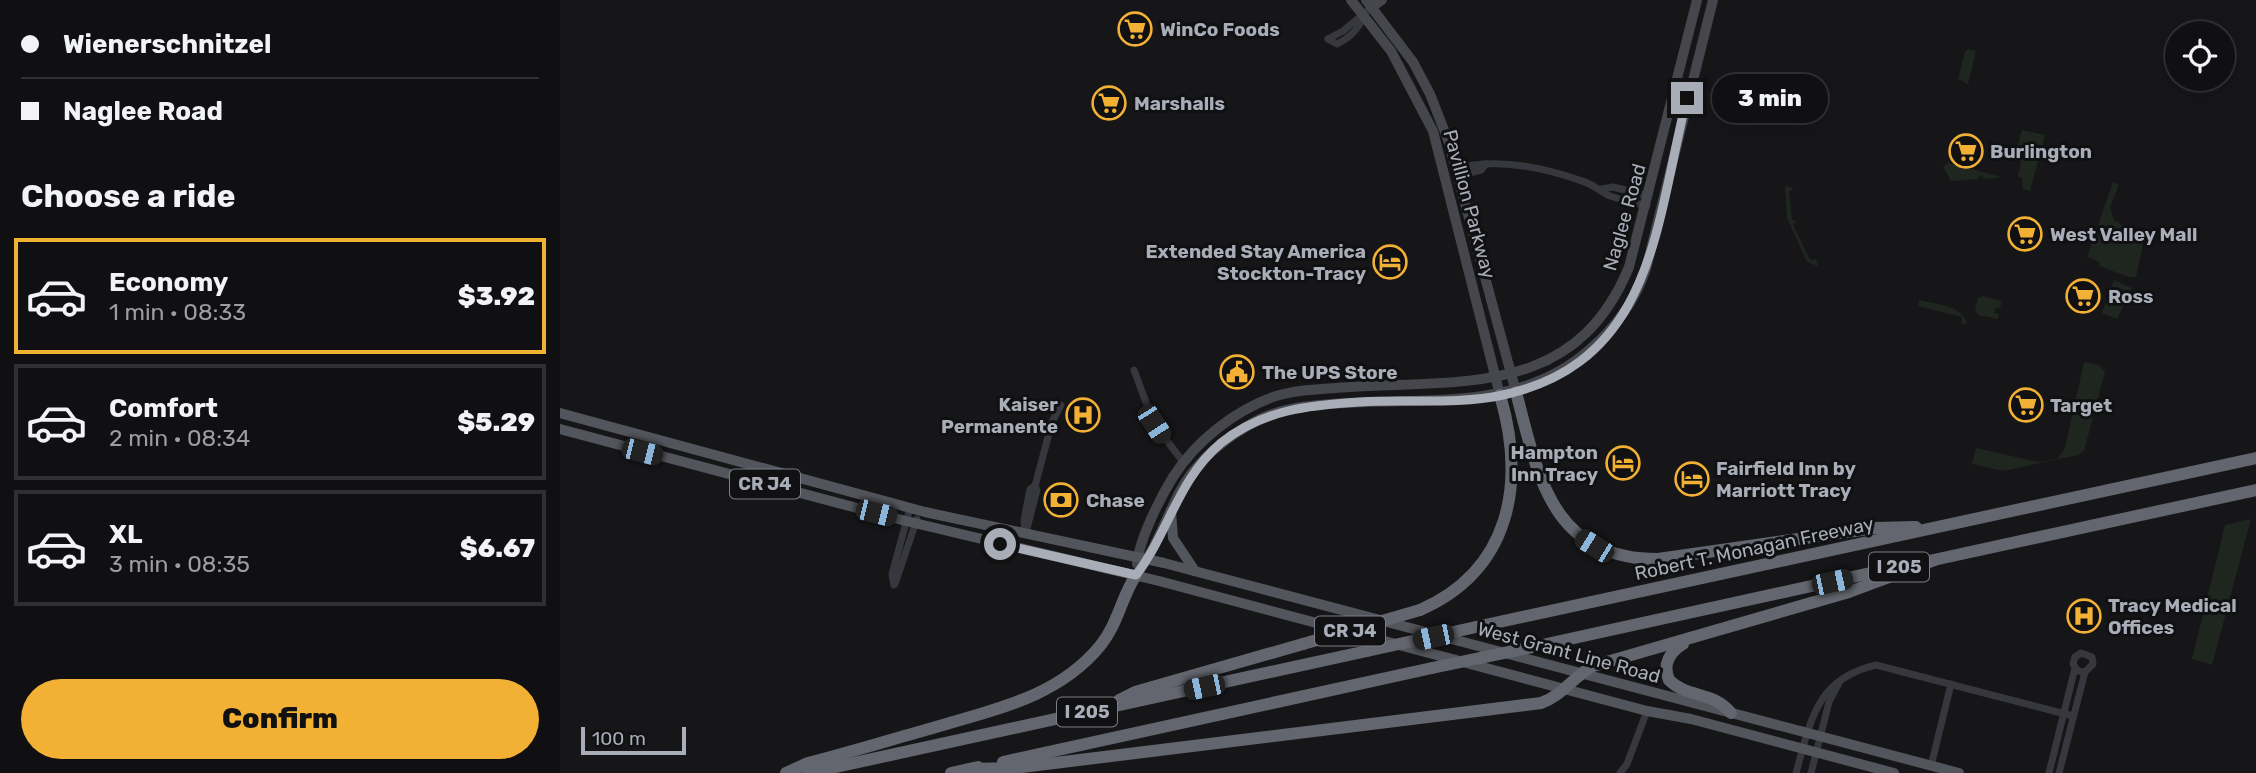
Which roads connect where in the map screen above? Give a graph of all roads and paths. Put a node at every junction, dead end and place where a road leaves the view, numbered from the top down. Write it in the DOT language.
graph roads {
  1 [pos="1351,0"];
  2 [pos="1382,0"];
  3 [pos="1697,0"];
  4 [pos="1713,0"];
  5 [pos="1367,7"];
  6 [pos="1457,172"];
  7 [pos="1648,201"];
  8 [pos="1134,370"];
  9 [pos="1511,374"];
  10 [pos="1496,379"];
  11 [pos="1516,391"];
  12 [pos="1500,396"];
  13 [pos="1061,405"];
  14 [pos="560,413"];
  15 [pos="560,429"];
  16 [pos="2256,458"];
  17 [pos="1184,463"];
  18 [pos="2256,490"];
  19 [pos="914,509"];
  20 [pos="1171,511"];
  21 [pos="911,522"];
  22 [pos="1934,528"];
  23 [pos="1025,534"];
  24 [pos="1143,558"];
  25 [pos="1935,560"];
  26 [pos="1195,571"];
  27 [pos="1136,575"];
  28 [pos="1690,639"];
  29 [pos="2075,668"];
  30 [pos="2085,672"];
  31 [pos="1580,673"];
  32 [pos="1951,684"];
  33 [pos="1564,688"];
  34 [pos="1677,698"];
  35 [pos="1095,711"];
  36 [pos="1647,711"];
  37 [pos="1731,713"];
  38 [pos="2069,714"];
  39 [pos="1814,734"];
  40 [pos="1803,748"];
  41 [pos="1816,752"];
  42 [pos="1931,766"];
  43 [pos="970,769"];
  44 [pos="786,773"];
  45 [pos="808,773"];
  46 [pos="951,773"];
  47 [pos="1620,773"];
  48 [pos="1796,773"];
  49 [pos="1811,773"];
  50 [pos="1894,773"];
  51 [pos="1959,773"];
  52 [pos="2049,773"];
  53 [pos="2059,773"];
  1 -- 5 [label="main road, Pavillion Parkway"];
  2 -- 5 [label="main road"];
  3 -- 7 [label="main road, Naglee Road"];
  4 -- 11 [label="main road, Naglee Road"];
  5 -- 5 [label="street"];
  5 -- 6 [label="main road, Pavillion Parkway"];
  5 -- 10 [label="main road, Pavillion Parkway"];
  6 -- 7 [label="street"];
  6 -- 9 [label="main road, Pavillion Parkway"];
  7 -- 9 [label="main road, Naglee Road"];
  8 -- 17 [label="street"];
  9 -- 10 [label="main road, Naglee Road"];
  9 -- 11 [label="main road, Pavillion Parkway"];
  10 -- 12 [label="main road, Pavillion Parkway"];
  10 -- 17 [label="main road, Naglee Road"];
  11 -- 12 [label="main road, Naglee Road"];
  11 -- 22 [label="highway"];
  12 -- 20 [label="main road, Naglee Road"];
  12 -- 35 [label="highway, bridge"];
  13 -- 23 [label="street"];
  14 -- 19 [label="main road, West Grant Line Road / CR J4"];
  15 -- 21 [label="main road, West Grant Line Road / CR J4"];
  16 -- 22 [label="highway, Robert T. Monagan Freeway / I 205"];
  17 -- 24 [label="main road, Naglee Road"];
  18 -- 25 [label="highway, I 205"];
  19 -- 21 [label="street"];
  19 -- 23 [label="main road, West Grant Line Road / CR J4"];
  20 -- 24 [label="main road, Naglee Road"];
  20 -- 26 [label="main road"];
  21 -- 21 [label="street"];
  21 -- 27 [label="main road, West Grant Line Road / CR J4"];
  22 -- 35 [label="highway, Robert T. Monagan Freeway / I 205, bridge"];
  23 -- 24 [label="main road, West Grant Line Road / CR J4"];
  24 -- 26 [label="main road, West Grant Line Road / CR J4"];
  24 -- 27 [label="main road, Naglee Road"];
  25 -- 28 [label="highway"];
  25 -- 43 [label="highway, I 205, bridge"];
  26 -- 31 [label="main road, West Grant Line Road / CR J4"];
  27 -- 33 [label="main road, West Grant Line Road / CR J4"];
  27 -- 44 [label="highway"];
  28 -- 31 [label="highway"];
  28 -- 37 [label="highway"];
  29 -- 30 [label="street"];
  29 -- 30 [label="street"];
  29 -- 38 [label="street"];
  30 -- 38 [label="street"];
  31 -- 33 [label="highway"];
  31 -- 34 [label="main road, West Grant Line Road / CR J4"];
  32 -- 38 [label="street"];
  32 -- 39 [label="street"];
  32 -- 42 [label="street"];
  33 -- 36 [label="main road, West Grant Line Road / CR J4"];
  33 -- 43 [label="highway"];
  34 -- 36 [label="main road"];
  34 -- 37 [label="main road, West Grant Line Road / CR J4"];
  35 -- 45 [label="highway, Robert T. Monagan Freeway / I 205"];
  36 -- 40 [label="main road, West Grant Line Road / CR J4"];
  36 -- 47 [label="street"];
  37 -- 39 [label="main road, West Grant Line Road / CR J4"];
  38 -- 52 [label="street"];
  38 -- 53 [label="street"];
  39 -- 40 [label="street"];
  39 -- 41 [label="street"];
  39 -- 42 [label="main road, West Grant Line Road / CR J4"];
  40 -- 41 [label="main road, West Grant Line Road / CR J4"];
  40 -- 48 [label="street"];
  41 -- 49 [label="street"];
  41 -- 50 [label="main road, West Grant Line Road / CR J4"];
  42 -- 51 [label="main road, West Grant Line Road / CR J4"];
  43 -- 46 [label="highway, I 205"];
}
